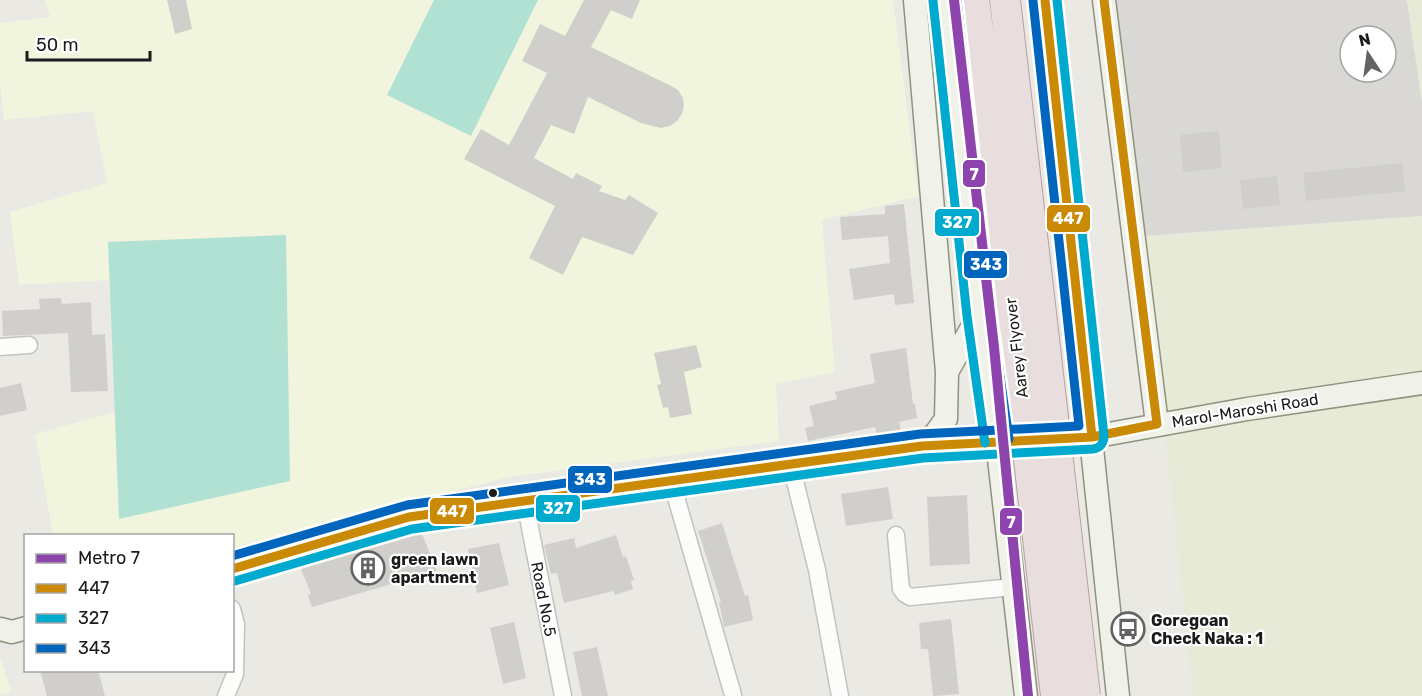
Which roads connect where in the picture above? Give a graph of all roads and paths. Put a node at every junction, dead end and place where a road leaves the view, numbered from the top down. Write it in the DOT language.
graph roads {
  1 [pos="915,0"];
  2 [pos="945,0"];
  3 [pos="974,0"];
  4 [pos="1005,0"];
  5 [pos="1045,0"];
  6 [pos="1104,0"];
  7 [pos="979,315"];
  8 [pos="29,345"];
  9 [pos="0,347"];
  10 [pos="947,372"];
  11 [pos="1422,383"];
  12 [pos="1157,424"];
  13 [pos="1092,437"];
  14 [pos="997,441"];
  15 [pos="922,446"];
  16 [pos="791,465"];
  17 [pos="671,480"];
  18 [pos="525,502"];
  19 [pos="896,535"];
  20 [pos="234,568"];
  21 [pos="1013,587"];
  22 [pos="234,616"];
  23 [pos="733,695"];
  24 [pos="226,696"];
  25 [pos="563,696"];
  26 [pos="840,696"];
  27 [pos="1026,696"];
  28 [pos="1056,696"];
  29 [pos="1085,696"];
  30 [pos="1118,696"];
  1 -- 10 [label="main road"];
  2 -- 7 [label="main road"];
  3 -- 28 [label="highway, Aarey Flyover, bridge"];
  4 -- 29 [label="highway, Aarey Flyover, bridge"];
  5 -- 13 [label="main road"];
  6 -- 12 [label="main road"];
  7 -- 10 [label="main road"];
  7 -- 14 [label="main road"];
  8 -- 9 [label="street"];
  10 -- 15 [label="main road"];
  11 -- 12 [label="main road, Marol-Maroshi Road"];
  12 -- 13 [label="main road, Marol-Maroshi Road"];
  13 -- 14 [label="main road, Marol-Maroshi Road"];
  13 -- 30 [label="main road"];
  14 -- 15 [label="main road, Marol-Maroshi Road"];
  14 -- 21 [label="main road"];
  15 -- 16 [label="main road, Marol-Maroshi Road"];
  16 -- 17 [label="main road, Marol-Maroshi Road"];
  16 -- 26 [label="street"];
  17 -- 18 [label="main road, Marol-Maroshi Road"];
  17 -- 23 [label="street"];
  18 -- 20 [label="main road, Marol-Maroshi Road"];
  18 -- 25 [label="street, Road No.5"];
  19 -- 21 [label="street"];
  21 -- 27 [label="main road"];
  22 -- 24 [label="street"];
}
